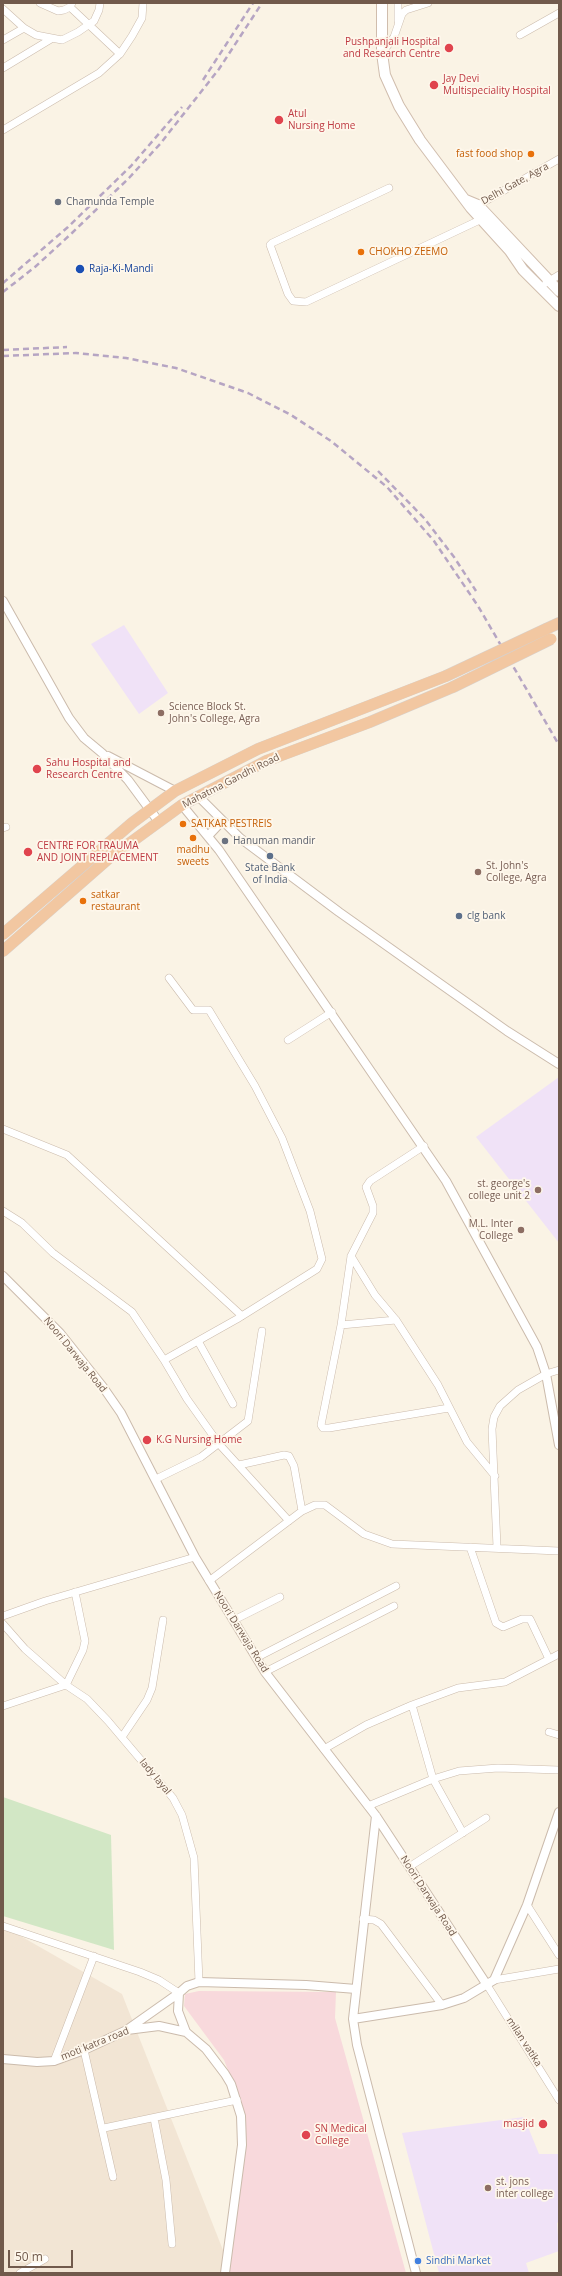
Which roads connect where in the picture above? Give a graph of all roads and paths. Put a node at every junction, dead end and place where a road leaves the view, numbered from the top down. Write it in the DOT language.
graph roads {
  1 [pos="40,3"];
  2 [pos="100,3"];
  3 [pos="143,3"];
  4 [pos="382,3"];
  5 [pos="398,3"];
  6 [pos="428,3"];
  7 [pos="71,5"];
  8 [pos="3,8"];
  9 [pos="559,13"];
  10 [pos="398,23"];
  11 [pos="89,25"];
  12 [pos="24,28"];
  13 [pos="520,35"];
  14 [pos="51,39"];
  15 [pos="3,40"];
  16 [pos="382,53"];
  17 [pos="120,54"];
  18 [pos="3,68"];
  19 [pos="3,130"];
  20 [pos="559,159"];
  21 [pos="389,188"];
  22 [pos="475,207"];
  23 [pos="484,218"];
  24 [pos="559,275"];
  25 [pos="549,281"];
  26 [pos="541,288"];
  27 [pos="559,291"];
  28 [pos="559,306"];
  29 [pos="3,600"];
  30 [pos="559,624"];
  31 [pos="555,638"];
  32 [pos="102,752"];
  33 [pos="175,791"];
  34 [pos="198,796"];
  35 [pos="182,805"];
  36 [pos="150,809"];
  37 [pos="222,821"];
  38 [pos="159,822"];
  39 [pos="208,836"];
  40 [pos="3,934"];
  41 [pos="3,952"];
  42 [pos="170,978"];
  43 [pos="332,1012"];
  44 [pos="288,1040"];
  45 [pos="559,1064"];
  46 [pos="3,1129"];
  47 [pos="424,1146"];
  48 [pos="3,1211"];
  49 [pos="352,1256"];
  50 [pos="3,1276"];
  51 [pos="242,1316"];
  52 [pos="396,1320"];
  53 [pos="341,1325"];
  54 [pos="262,1331"];
  55 [pos="198,1341"];
  56 [pos="164,1360"];
  57 [pos="559,1370"];
  58 [pos="546,1374"];
  59 [pos="233,1404"];
  60 [pos="449,1408"];
  61 [pos="219,1444"];
  62 [pos="559,1445"];
  63 [pos="239,1465"];
  64 [pos="495,1476"];
  65 [pos="156,1479"];
  66 [pos="302,1511"];
  67 [pos="289,1521"];
  68 [pos="470,1547"];
  69 [pos="497,1547"];
  70 [pos="559,1551"];
  71 [pos="195,1558"];
  72 [pos="209,1581"];
  73 [pos="396,1586"];
  74 [pos="75,1592"];
  75 [pos="280,1597"];
  76 [pos="394,1606"];
  77 [pos="4,1613"];
  78 [pos="163,1620"];
  79 [pos="234,1620"];
  80 [pos="3,1624"];
  81 [pos="559,1654"];
  82 [pos="256,1658"];
  83 [pos="549,1659"];
  84 [pos="265,1672"];
  85 [pos="66,1685"];
  86 [pos="412,1704"];
  87 [pos="3,1706"];
  88 [pos="549,1732"];
  89 [pos="559,1735"];
  90 [pos="122,1737"];
  91 [pos="324,1749"];
  92 [pos="559,1770"];
  93 [pos="433,1779"];
  94 [pos="368,1806"];
  95 [pos="559,1812"];
  96 [pos="376,1816"];
  97 [pos="486,1818"];
  98 [pos="463,1833"];
  99 [pos="409,1867"];
  100 [pos="527,1905"];
  101 [pos="363,1919"];
  102 [pos="3,1926"];
  103 [pos="559,1955"];
  104 [pos="94,1956"];
  105 [pos="559,1969"];
  106 [pos="494,1980"];
  107 [pos="199,1982"];
  108 [pos="487,1985"];
  109 [pos="356,1989"];
  110 [pos="179,1993"];
  111 [pos="442,2005"];
  112 [pos="353,2019"];
  113 [pos="127,2030"];
  114 [pos="186,2032"];
  115 [pos="84,2050"];
  116 [pos="3,2059"];
  117 [pos="54,2061"];
  118 [pos="236,2100"];
  119 [pos="559,2100"];
  120 [pos="154,2118"];
  121 [pos="104,2128"];
  122 [pos="114,2177"];
  123 [pos="172,2244"];
  124 [pos="44,2259"];
  125 [pos="20,2273"];
  126 [pos="225,2273"];
  127 [pos="416,2273"];
  1 -- 7 [label="street"];
  2 -- 11 [label="street"];
  3 -- 17 [label="street"];
  4 -- 16 [label="main road"];
  5 -- 10 [label="street"];
  6 -- 10 [label="street"];
  7 -- 11 [label="street"];
  8 -- 12 [label="street"];
  9 -- 13 [label="street"];
  10 -- 16 [label="street"];
  11 -- 14 [label="street"];
  11 -- 17 [label="street"];
  12 -- 14 [label="street"];
  12 -- 15 [label="street"];
  14 -- 18 [label="street"];
  16 -- 22 [label="main road"];
  17 -- 19 [label="street"];
  20 -- 22 [label="street, Delhi Gate, Agra"];
  21 -- 23 [label="street"];
  22 -- 23 [label="main road"];
  23 -- 25 [label="main road"];
  23 -- 26 [label="main road"];
  24 -- 25 [label="street"];
  25 -- 26 [label="street"];
  25 -- 27 [label="main road"];
  26 -- 28 [label="main road"];
  29 -- 32 [label="street"];
  30 -- 33 [label="highway, Mahatma Gandhi Road, bridge"];
  31 -- 34 [label="highway, Mahatma Gandhi Road, bridge"];
  32 -- 33 [label="street"];
  32 -- 36 [label="street"];
  33 -- 36 [label="highway, Mahatma Gandhi Road"];
  34 -- 35 [label="highway, Mahatma Gandhi Road"];
  34 -- 37 [label="street"];
  35 -- 38 [label="highway, Mahatma Gandhi Road"];
  35 -- 39 [label="street"];
  36 -- 38 [label="street"];
  36 -- 40 [label="highway, Mahatma Gandhi Road"];
  37 -- 39 [label="street"];
  37 -- 45 [label="street"];
  38 -- 41 [label="highway, Mahatma Gandhi Road"];
  39 -- 43 [label="street"];
  42 -- 51 [label="street"];
  43 -- 44 [label="street"];
  43 -- 47 [label="street"];
  46 -- 51 [label="street"];
  47 -- 49 [label="street"];
  47 -- 58 [label="street"];
  48 -- 56 [label="street"];
  49 -- 52 [label="street"];
  49 -- 53 [label="street"];
  50 -- 65 [label="street, Noori Darwaja Road"];
  51 -- 55 [label="street"];
  52 -- 53 [label="street"];
  52 -- 60 [label="street"];
  53 -- 60 [label="street"];
  54 -- 61 [label="street"];
  55 -- 56 [label="street"];
  55 -- 59 [label="street"];
  56 -- 61 [label="street"];
  57 -- 58 [label="street"];
  58 -- 62 [label="street"];
  58 -- 64 [label="street"];
  60 -- 64 [label="street"];
  61 -- 63 [label="street"];
  61 -- 65 [label="street"];
  63 -- 66 [label="street"];
  63 -- 67 [label="street"];
  64 -- 69 [label="street"];
  65 -- 71 [label="street, Noori Darwaja Road"];
  66 -- 67 [label="street"];
  66 -- 68 [label="street"];
  67 -- 72 [label="street"];
  68 -- 69 [label="street"];
  68 -- 83 [label="street"];
  69 -- 70 [label="street"];
  71 -- 72 [label="street, Noori Darwaja Road"];
  71 -- 74 [label="street"];
  72 -- 79 [label="street, Noori Darwaja Road"];
  73 -- 82 [label="street"];
  74 -- 77 [label="street"];
  74 -- 85 [label="street"];
  75 -- 79 [label="street"];
  76 -- 84 [label="street"];
  78 -- 90 [label="street"];
  79 -- 82 [label="street, Noori Darwaja Road"];
  80 -- 85 [label="street, lady layal"];
  81 -- 83 [label="street"];
  82 -- 84 [label="street, Noori Darwaja Road"];
  83 -- 86 [label="street"];
  84 -- 91 [label="street, Noori Darwaja Road"];
  85 -- 87 [label="street"];
  85 -- 90 [label="street, lady layal"];
  86 -- 91 [label="street"];
  86 -- 93 [label="street"];
  88 -- 89 [label="street"];
  90 -- 107 [label="street, lady layal"];
  91 -- 94 [label="street, Noori Darwaja Road"];
  92 -- 93 [label="street"];
  93 -- 94 [label="street"];
  93 -- 98 [label="street"];
  94 -- 96 [label="street, Noori Darwaja Road"];
  95 -- 100 [label="street"];
  96 -- 99 [label="street, Noori Darwaja Road"];
  96 -- 101 [label="street"];
  97 -- 98 [label="street"];
  98 -- 99 [label="street"];
  99 -- 108 [label="street, Noori Darwaja Road"];
  100 -- 103 [label="street"];
  100 -- 106 [label="street"];
  101 -- 109 [label="street"];
  101 -- 111 [label="street"];
  102 -- 104 [label="street"];
  104 -- 110 [label="street"];
  104 -- 117 [label="street"];
  105 -- 106 [label="street"];
  106 -- 108 [label="street"];
  107 -- 109 [label="street"];
  107 -- 110 [label="street"];
  108 -- 111 [label="street"];
  108 -- 119 [label="street, milan vatika"];
  109 -- 112 [label="street"];
  110 -- 113 [label="street"];
  110 -- 114 [label="street"];
  111 -- 112 [label="street"];
  112 -- 127 [label="street"];
  113 -- 114 [label="street, moti katra road"];
  113 -- 115 [label="street, moti katra road"];
  114 -- 118 [label="street"];
  115 -- 117 [label="street, moti katra road"];
  115 -- 121 [label="street"];
  116 -- 117 [label="street, moti katra road"];
  118 -- 120 [label="street"];
  118 -- 126 [label="street"];
  120 -- 121 [label="street"];
  120 -- 123 [label="street"];
  121 -- 122 [label="street"];
  124 -- 125 [label="street"];
}
